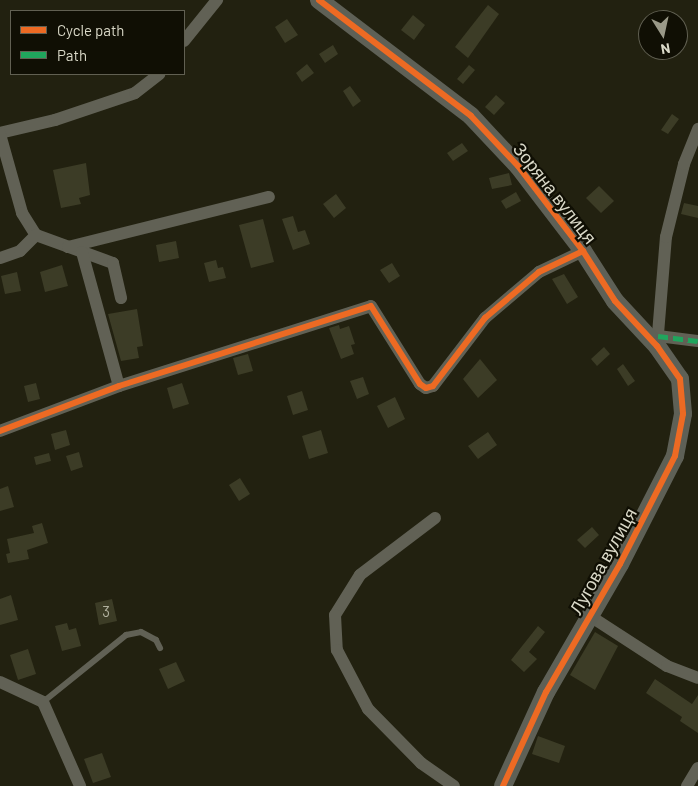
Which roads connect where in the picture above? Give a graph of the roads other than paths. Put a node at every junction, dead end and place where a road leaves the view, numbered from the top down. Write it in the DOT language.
graph roads {
  1 [pos="217,0"];
  2 [pos="319,0"];
  3 [pos="185,40"];
  4 [pos="158,75"];
  5 [pos="698,129"];
  6 [pos="0,134"];
  7 [pos="269,197"];
  8 [pos="36,235"];
  9 [pos="67,247"];
  10 [pos="583,251"];
  11 [pos="82,252"];
  12 [pos="0,258"];
  13 [pos="121,298"];
  14 [pos="657,341"];
  15 [pos="698,341"];
  16 [pos="119,386"];
  17 [pos="0,431"];
  18 [pos="435,518"];
  19 [pos="590,616"];
  20 [pos="160,648"];
  21 [pos="698,678"];
  22 [pos="0,682"];
  23 [pos="43,702"];
  24 [pos="698,768"];
  25 [pos="80,786"];
  26 [pos="454,786"];
  27 [pos="503,786"];
  28 [pos="687,786"];
  1 -- 3 [label="street"];
  2 -- 10 [label="street, Зоряна вулиця"];
  4 -- 6 [label="street"];
  5 -- 14 [label="street"];
  6 -- 8 [label="street"];
  7 -- 9 [label="street"];
  8 -- 9 [label="street"];
  8 -- 12 [label="street"];
  9 -- 11 [label="street"];
  10 -- 14 [label="street, Зоряна вулиця"];
  10 -- 16 [label="street"];
  11 -- 13 [label="street"];
  11 -- 16 [label="street"];
  14 -- 15 [label="street"];
  14 -- 19 [label="street, Лугова вулиця"];
  16 -- 17 [label="street"];
  18 -- 26 [label="street"];
  19 -- 21 [label="street"];
  19 -- 27 [label="street, Лугова вулиця"];
  20 -- 23 [label="lane"];
  22 -- 23 [label="street"];
  23 -- 25 [label="street"];
  24 -- 28 [label="street"];
}
